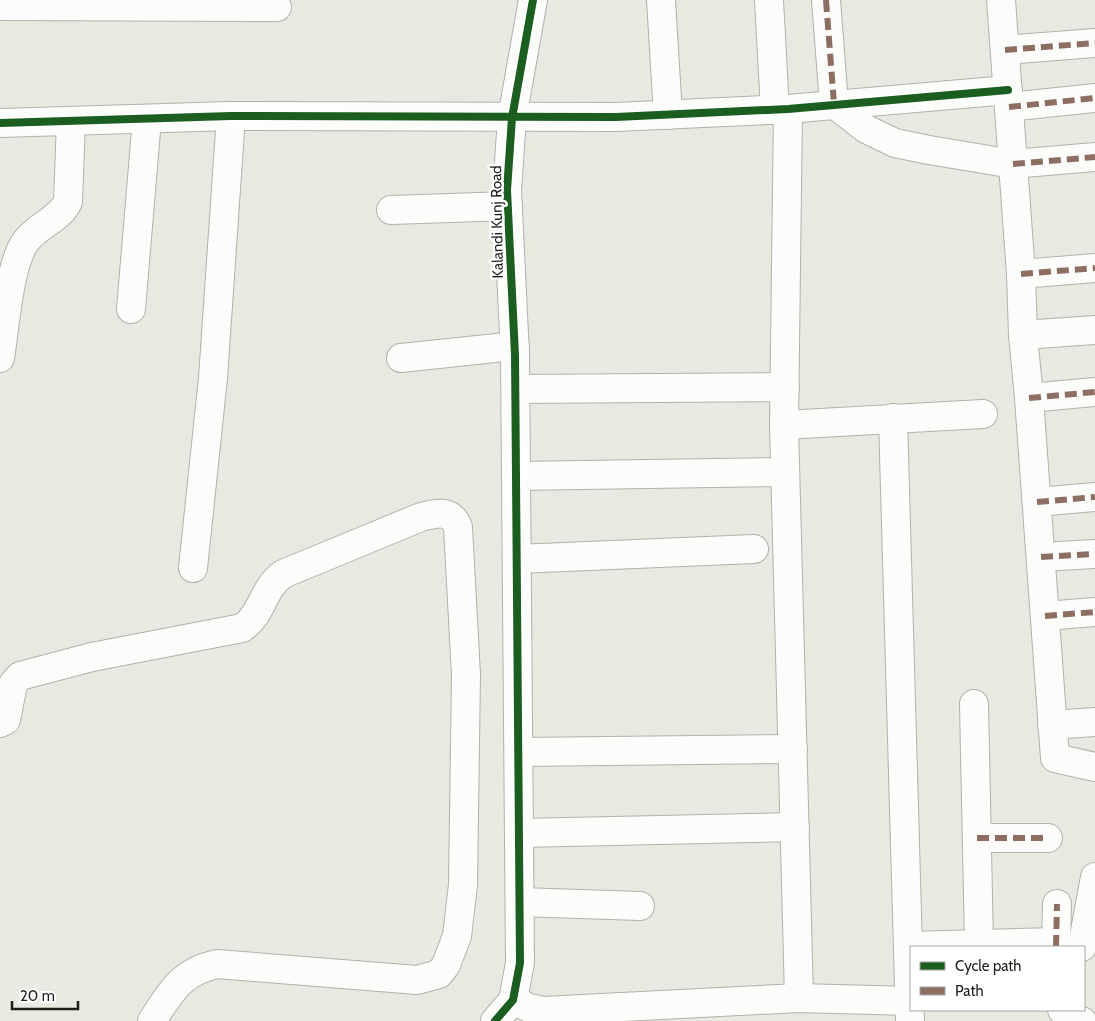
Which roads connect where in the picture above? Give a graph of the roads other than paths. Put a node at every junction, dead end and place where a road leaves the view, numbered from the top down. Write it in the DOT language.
graph roads {
  1 [pos="533,0"];
  2 [pos="661,0"];
  3 [pos="769,0"];
  4 [pos="826,0"];
  5 [pos="1001,0"];
  6 [pos="0,6"];
  7 [pos="277,7"];
  8 [pos="1095,43"];
  9 [pos="1005,50"];
  10 [pos="1008,98"];
  11 [pos="1095,98"];
  12 [pos="834,104"];
  13 [pos="782,110"];
  14 [pos="668,115"];
  15 [pos="231,116"];
  16 [pos="512,118"];
  17 [pos="147,119"];
  18 [pos="71,121"];
  19 [pos="0,123"];
  20 [pos="1095,156"];
  21 [pos="1013,164"];
  22 [pos="508,206"];
  23 [pos="391,210"];
  24 [pos="1095,268"];
  25 [pos="1021,274"];
  26 [pos="131,309"];
  27 [pos="1095,330"];
  28 [pos="1023,335"];
  29 [pos="515,351"];
  30 [pos="0,358"];
  31 [pos="401,358"];
  32 [pos="785,387"];
  33 [pos="516,389"];
  34 [pos="1095,392"];
  35 [pos="1029,398"];
  36 [pos="983,414"];
  37 [pos="893,418"];
  38 [pos="784,425"];
  39 [pos="785,472"];
  40 [pos="516,476"];
  41 [pos="1095,497"];
  42 [pos="1037,502"];
  43 [pos="754,549"];
  44 [pos="1095,554"];
  45 [pos="1040,557"];
  46 [pos="517,559"];
  47 [pos="193,568"];
  48 [pos="1095,612"];
  49 [pos="1045,616"];
  50 [pos="974,704"];
  51 [pos="1095,722"];
  52 [pos="0,723"];
  53 [pos="1052,725"];
  54 [pos="792,749"];
  55 [pos="518,752"];
  56 [pos="1095,767"];
  57 [pos="795,827"];
  58 [pos="519,833"];
  59 [pos="977,838"];
  60 [pos="1048,838"];
  61 [pos="1095,877"];
  62 [pos="520,902"];
  63 [pos="1057,904"];
  64 [pos="640,906"];
  65 [pos="979,944"];
  66 [pos="908,946"];
  67 [pos="1065,946"];
  68 [pos="799,998"];
  69 [pos="513,1000"];
  70 [pos="910,1007"];
  71 [pos="840,1011"];
  72 [pos="543,1016"];
  73 [pos="152,1021"];
  74 [pos="495,1021"];
  1 -- 16 [label="street, Kalandi Kunj Road"];
  2 -- 14 [label="street"];
  3 -- 13 [label="street"];
  4 -- 12 [label="street"];
  5 -- 9 [label="street"];
  6 -- 7 [label="street"];
  8 -- 9 [label="street"];
  9 -- 10 [label="street"];
  10 -- 11 [label="street"];
  10 -- 12 [label="street"];
  10 -- 21 [label="street"];
  12 -- 13 [label="street"];
  12 -- 21 [label="street"];
  13 -- 14 [label="street"];
  13 -- 32 [label="street"];
  14 -- 16 [label="street"];
  15 -- 16 [label="street"];
  15 -- 17 [label="street"];
  15 -- 47 [label="street"];
  16 -- 22 [label="street, Kalandi Kunj Road"];
  17 -- 18 [label="street"];
  17 -- 26 [label="street"];
  18 -- 19 [label="street"];
  18 -- 30 [label="street"];
  20 -- 21 [label="street"];
  21 -- 25 [label="street"];
  22 -- 23 [label="street"];
  22 -- 29 [label="street, Kalandi Kunj Road"];
  24 -- 25 [label="street"];
  25 -- 28 [label="street"];
  27 -- 28 [label="street"];
  28 -- 35 [label="street"];
  29 -- 31 [label="street"];
  29 -- 33 [label="street, Kalandi Kunj Road"];
  32 -- 33 [label="street"];
  32 -- 38 [label="street"];
  33 -- 40 [label="street, Kalandi Kunj Road"];
  34 -- 35 [label="street"];
  35 -- 42 [label="street"];
  36 -- 37 [label="street"];
  37 -- 38 [label="street"];
  37 -- 66 [label="street"];
  38 -- 39 [label="street"];
  39 -- 40 [label="street"];
  39 -- 54 [label="street"];
  40 -- 46 [label="street, Kalandi Kunj Road"];
  41 -- 42 [label="street"];
  42 -- 45 [label="street"];
  43 -- 46 [label="street"];
  44 -- 45 [label="street"];
  45 -- 49 [label="street"];
  46 -- 55 [label="street, Kalandi Kunj Road"];
  48 -- 49 [label="street"];
  49 -- 53 [label="street"];
  50 -- 59 [label="street"];
  51 -- 53 [label="street"];
  52 -- 73 [label="street"];
  53 -- 56 [label="street"];
  54 -- 55 [label="street"];
  54 -- 57 [label="street"];
  55 -- 58 [label="street, Kalandi Kunj Road"];
  57 -- 58 [label="street"];
  57 -- 68 [label="street"];
  58 -- 62 [label="street, Kalandi Kunj Road"];
  59 -- 60 [label="street"];
  59 -- 65 [label="street"];
  61 -- 67 [label="street"];
  62 -- 64 [label="street"];
  62 -- 69 [label="street, Kalandi Kunj Road"];
  63 -- 67 [label="street"];
  65 -- 66 [label="street"];
  65 -- 67 [label="street"];
  66 -- 70 [label="street"];
  68 -- 71 [label="street"];
  68 -- 72 [label="street"];
  69 -- 72 [label="street"];
  69 -- 74 [label="street"];
  70 -- 71 [label="street"];
}
